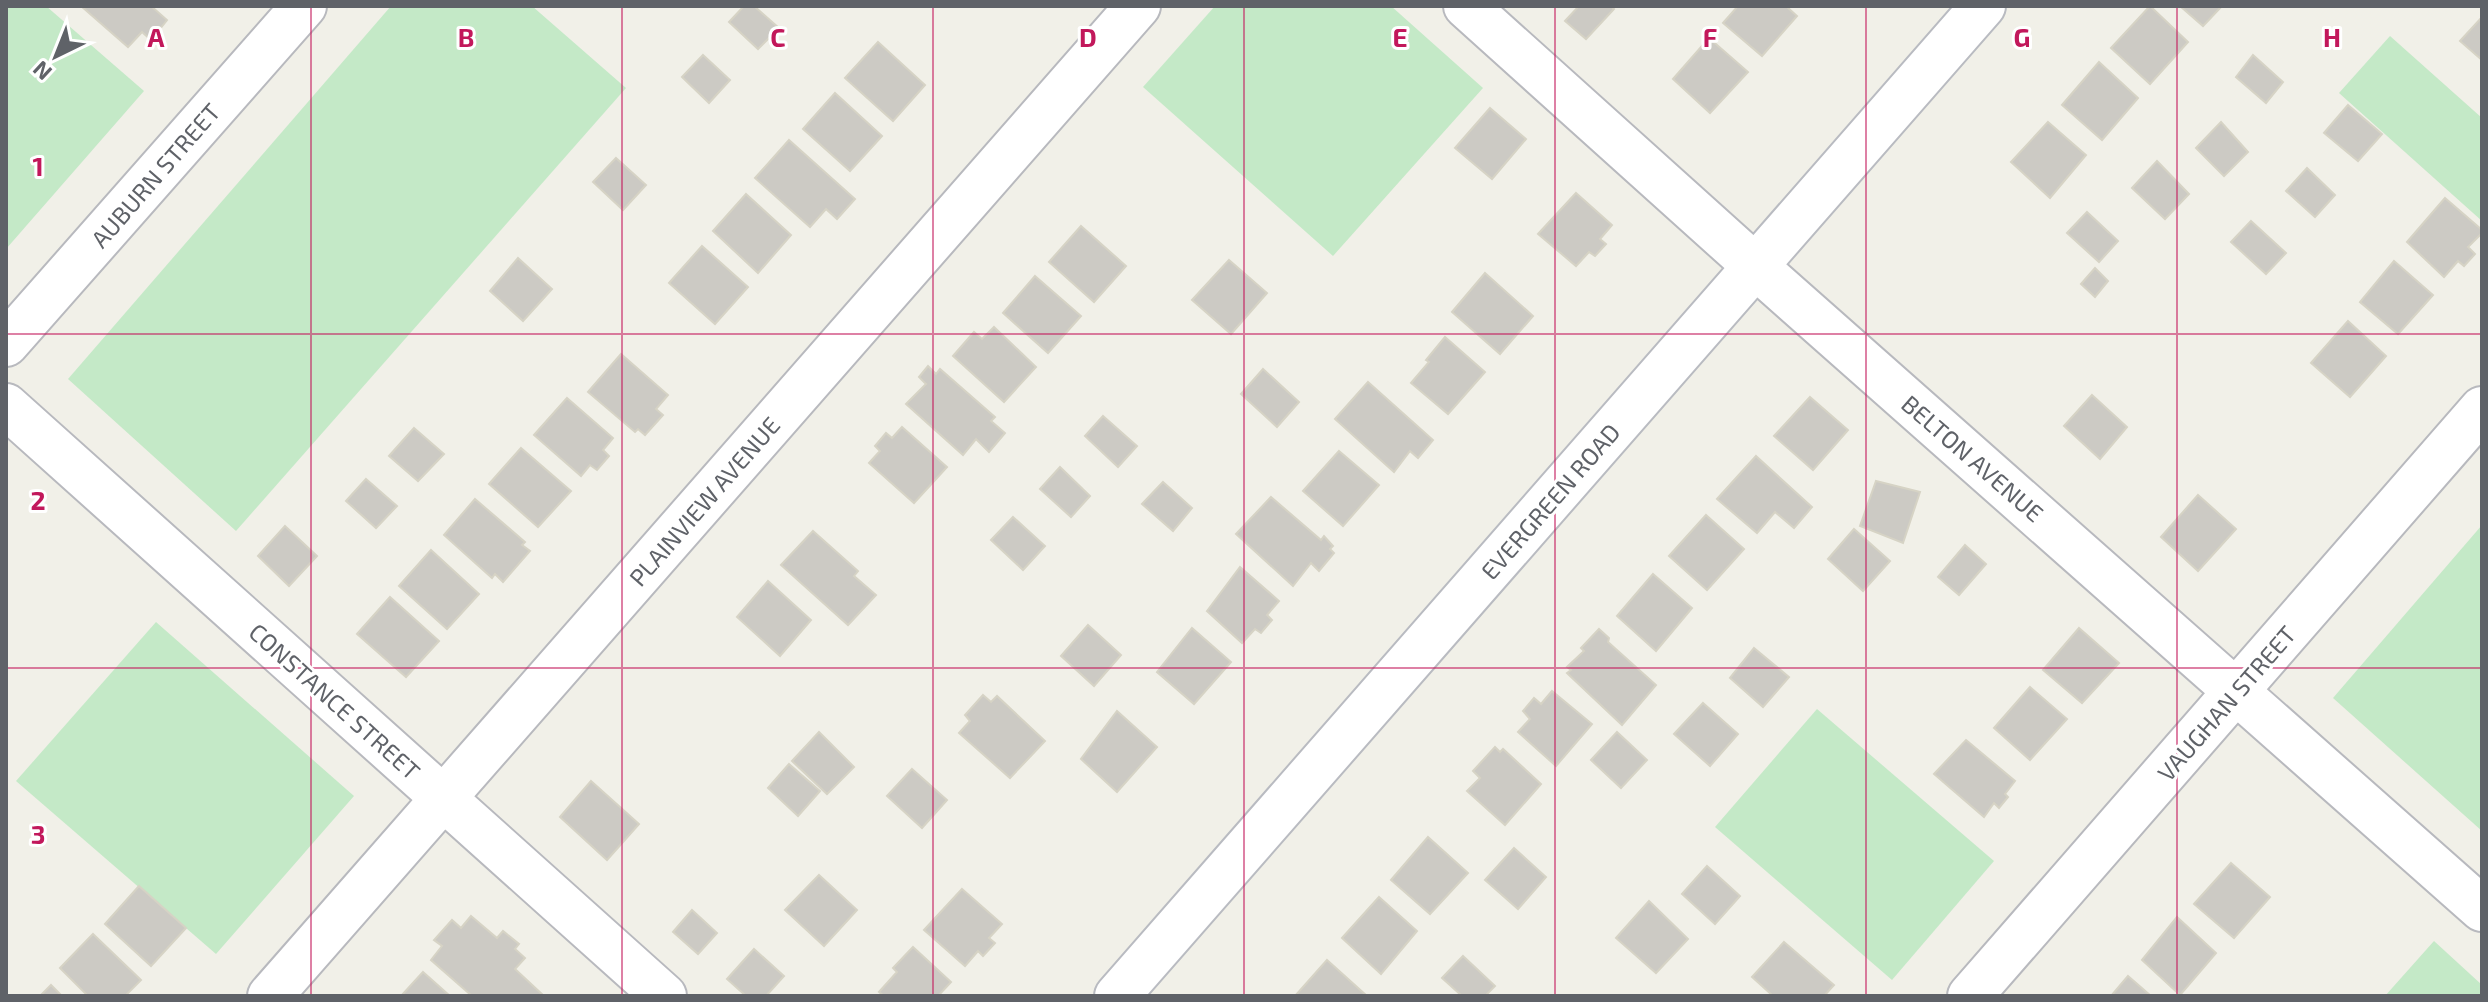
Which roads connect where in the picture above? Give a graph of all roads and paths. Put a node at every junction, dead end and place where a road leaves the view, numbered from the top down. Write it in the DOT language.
graph roads {
  1 [pos="304,6"];
  2 [pos="1138,6"];
  3 [pos="1466,6"];
  4 [pos="1983,6"];
  5 [pos="1755,266"];
  6 [pos="6,344"];
  7 [pos="6,406"];
  8 [pos="2482,409"];
  9 [pos="2237,691"];
  10 [pos="443,798"];
  11 [pos="2482,909"];
  12 [pos="270,996"];
  13 [pos="664,996"];
  14 [pos="1117,996"];
  15 [pos="1970,996"];
  1 -- 6 [label="street, AUBURN STREET"];
  2 -- 10 [label="street, PLAINVIEW AVENUE"];
  3 -- 5 [label="street, BELTON AVENUE"];
  4 -- 5 [label="street, EVERGREEN ROAD"];
  5 -- 9 [label="street, BELTON AVENUE"];
  5 -- 14 [label="street, EVERGREEN ROAD"];
  7 -- 10 [label="street, CONSTANCE STREET"];
  8 -- 9 [label="street, VAUGHAN STREET"];
  9 -- 11 [label="street, BELTON AVENUE"];
  9 -- 15 [label="street, VAUGHAN STREET"];
  10 -- 12 [label="street, PLAINVIEW AVENUE"];
  10 -- 13 [label="street, CONSTANCE STREET"];
}
